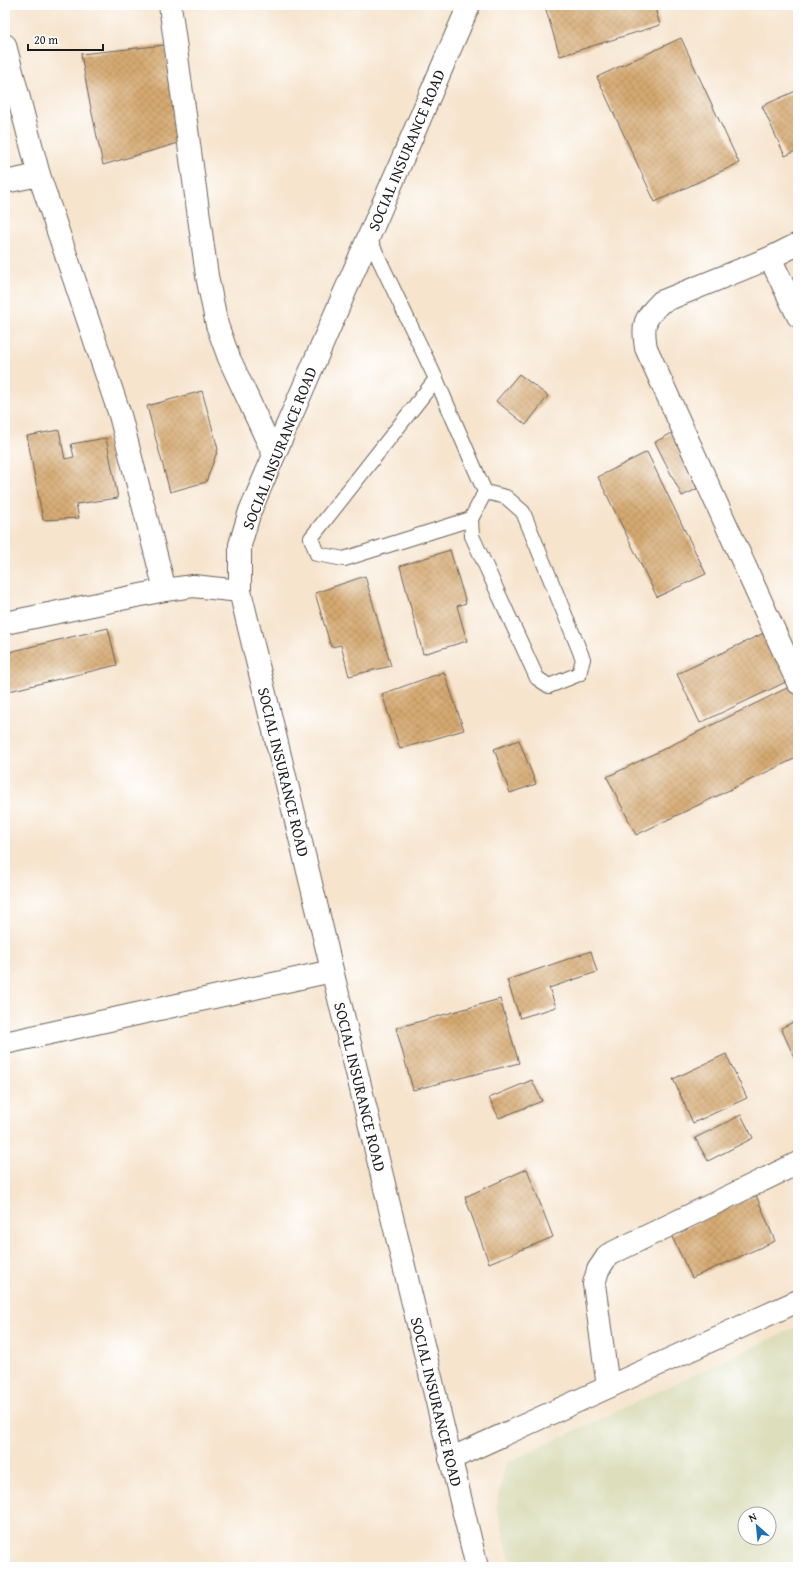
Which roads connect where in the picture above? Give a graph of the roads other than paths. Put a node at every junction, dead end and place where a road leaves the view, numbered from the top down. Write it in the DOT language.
graph roads {
  1 [pos="170,5"];
  2 [pos="469,5"];
  3 [pos="5,45"];
  4 [pos="39,175"];
  5 [pos="5,182"];
  6 [pos="368,236"];
  7 [pos="798,244"];
  8 [pos="770,258"];
  9 [pos="798,316"];
  10 [pos="436,380"];
  11 [pos="274,455"];
  12 [pos="485,492"];
  13 [pos="471,519"];
  14 [pos="165,590"];
  15 [pos="240,591"];
  16 [pos="5,623"];
  17 [pos="798,683"];
  18 [pos="332,971"];
  19 [pos="5,1044"];
  20 [pos="798,1163"];
  21 [pos="798,1300"];
  22 [pos="608,1387"];
  23 [pos="450,1459"];
  24 [pos="477,1567"];
  1 -- 11 [label="street"];
  2 -- 6 [label="street, SOCIAL INSURANCE ROAD"];
  3 -- 4 [label="street"];
  4 -- 5 [label="street"];
  4 -- 14 [label="street"];
  6 -- 10 [label="lane"];
  6 -- 11 [label="street, SOCIAL INSURANCE ROAD"];
  7 -- 8 [label="street"];
  8 -- 9 [label="street"];
  8 -- 17 [label="street"];
  10 -- 12 [label="lane"];
  10 -- 13 [label="lane"];
  11 -- 15 [label="street, SOCIAL INSURANCE ROAD"];
  12 -- 13 [label="lane"];
  12 -- 13 [label="lane"];
  14 -- 15 [label="street"];
  14 -- 16 [label="street"];
  15 -- 18 [label="street, SOCIAL INSURANCE ROAD"];
  18 -- 19 [label="street"];
  18 -- 23 [label="street, SOCIAL INSURANCE ROAD"];
  20 -- 22 [label="street"];
  21 -- 22 [label="street"];
  22 -- 23 [label="street"];
  23 -- 24 [label="street, SOCIAL INSURANCE ROAD"];
}
